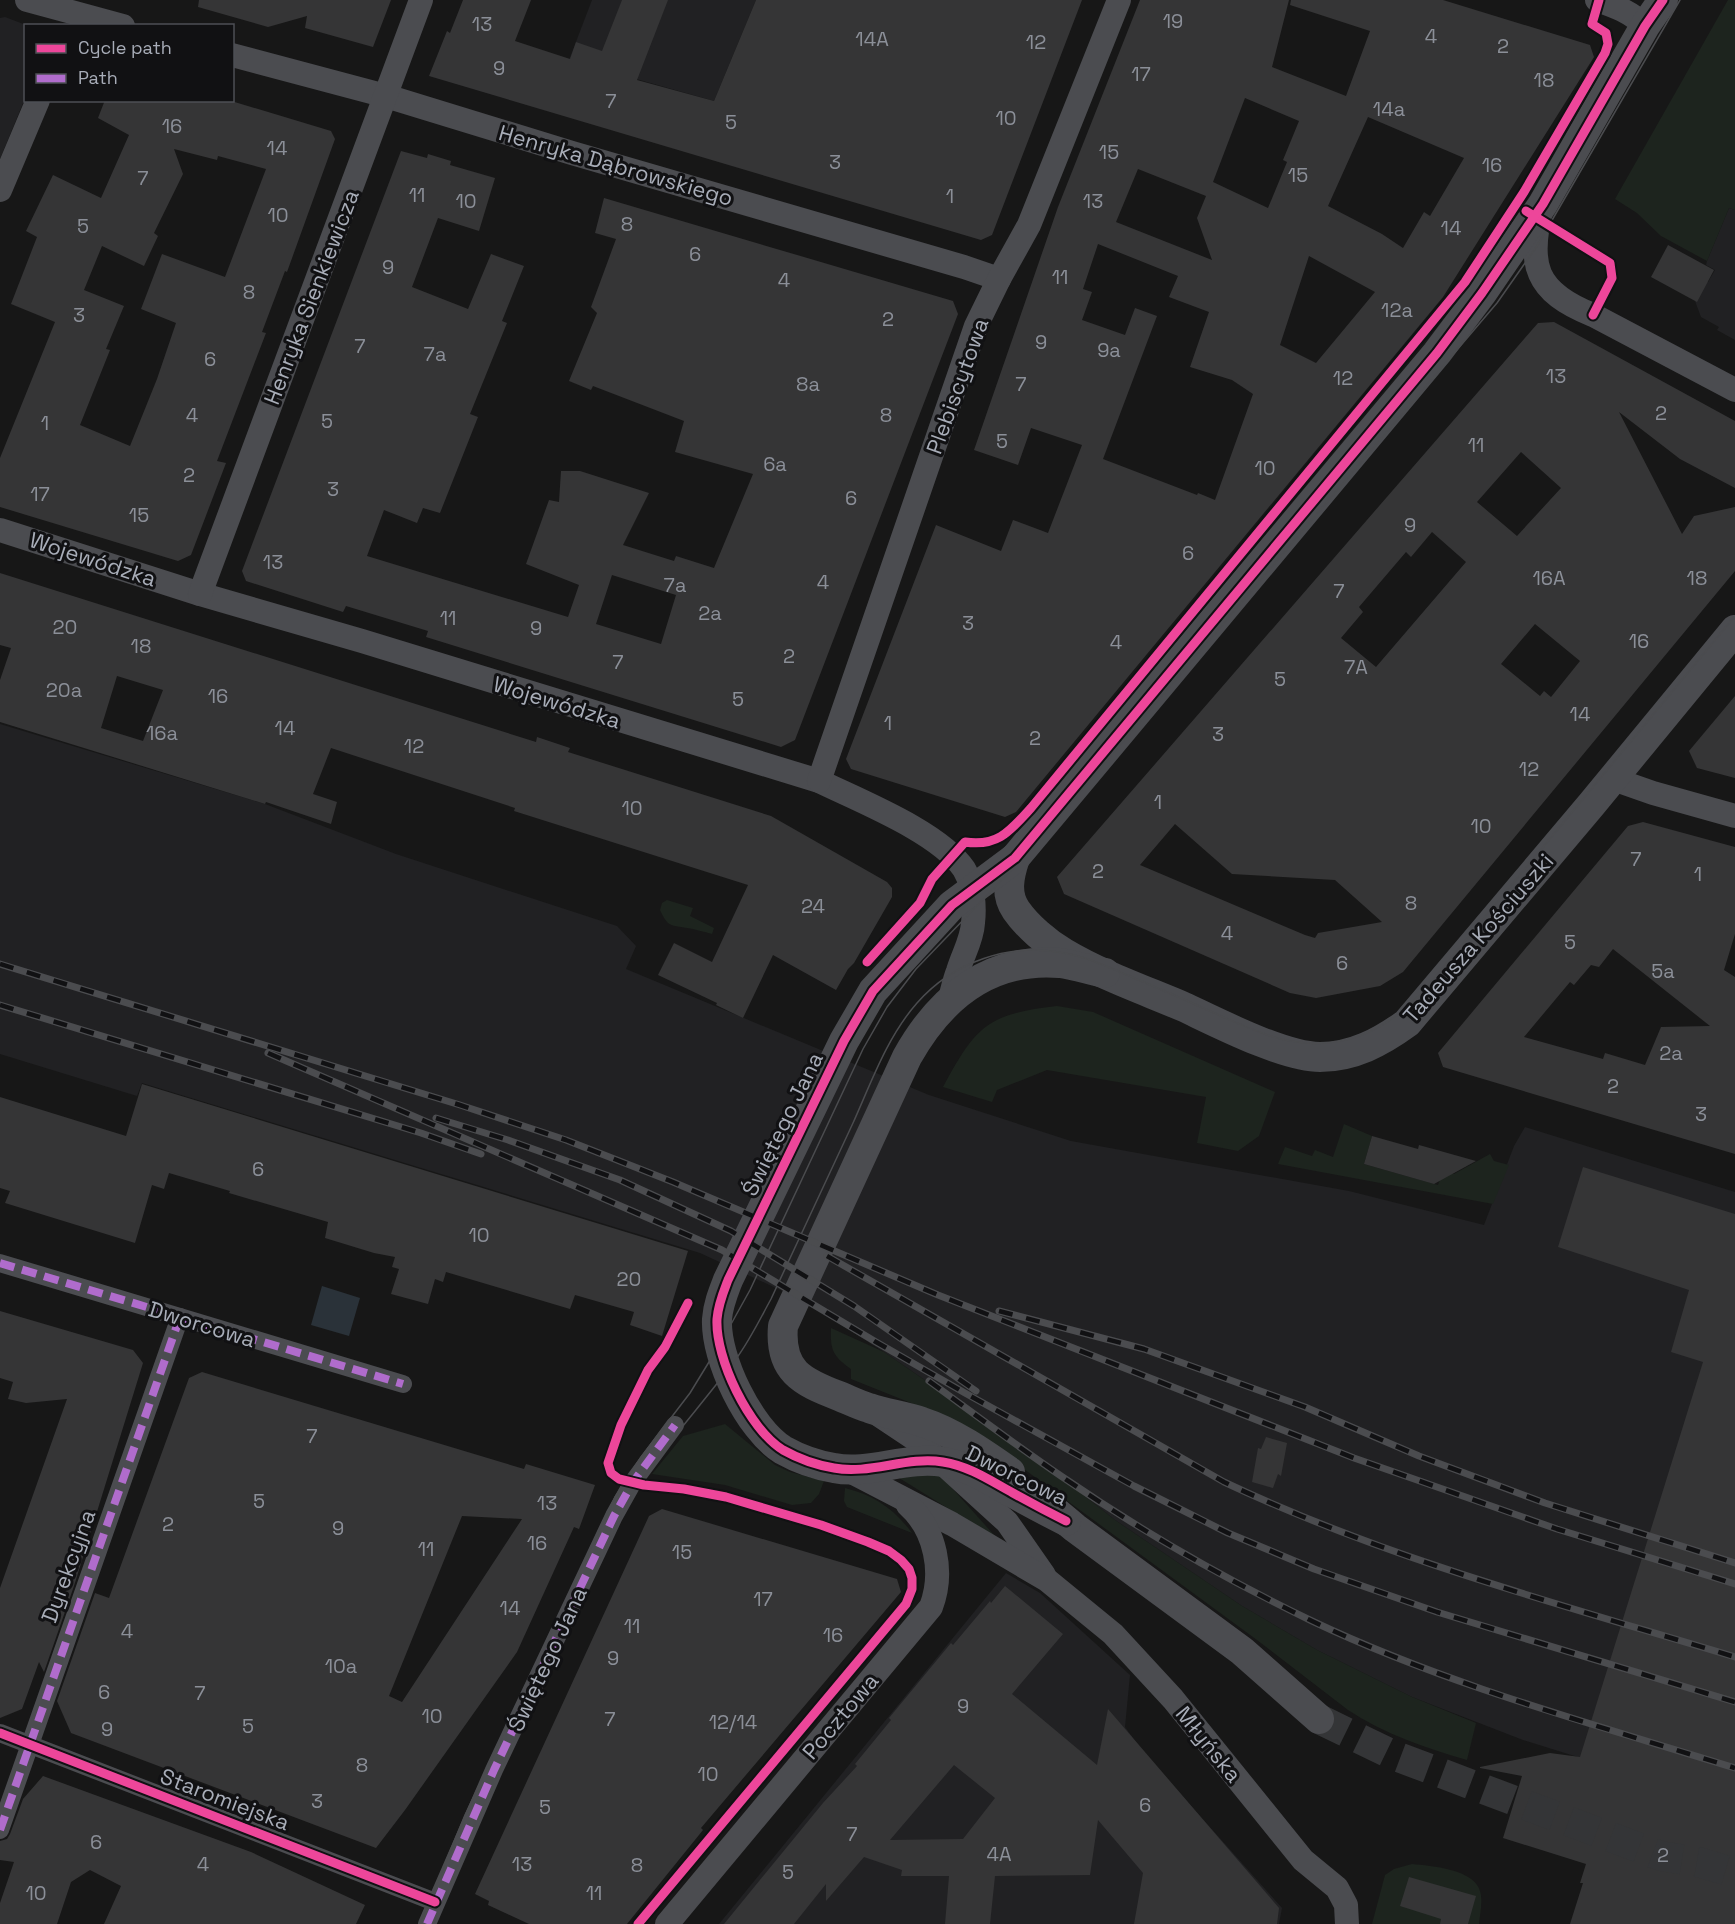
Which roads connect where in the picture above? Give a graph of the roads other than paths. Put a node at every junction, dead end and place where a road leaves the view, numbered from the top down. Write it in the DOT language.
graph roads {
  1 [pos="27,0"];
  2 [pos="421,0"];
  3 [pos="1119,0"];
  4 [pos="1597,0"];
  5 [pos="1663,0"];
  6 [pos="70,19"];
  7 [pos="108,24"];
  8 [pos="1645,26"];
  9 [pos="234,56"];
  10 [pos="386,96"];
  11 [pos="37,102"];
  12 [pos="0,190"];
  13 [pos="1543,204"];
  14 [pos="999,279"];
  15 [pos="1735,390"];
  16 [pos="0,530"];
  17 [pos="200,594"];
  18 [pos="1735,630"];
  19 [pos="1613,778"];
  20 [pos="819,782"];
  21 [pos="1735,816"];
  22 [pos="1015,858"];
  23 [pos="971,891"];
  24 [pos="1105,973"];
  25 [pos="949,1002"];
  26 [pos="0,1263"];
  27 [pos="180,1317"];
  28 [pos="404,1384"];
  29 [pos="869,1408"];
  30 [pos="746,1409"];
  31 [pos="675,1425"];
  32 [pos="942,1462"];
  33 [pos="848,1470"];
  34 [pos="895,1494"];
  35 [pos="1066,1521"];
  36 [pos="1047,1580"];
  37 [pos="1319,1719"];
  38 [pos="0,1733"];
  39 [pos="30,1744"];
  40 [pos="0,1830"];
  41 [pos="435,1902"];
  42 [pos="427,1924"];
  43 [pos="667,1924"];
  44 [pos="1347,1924"];
  1 -- 6 [label="street"];
  2 -- 10 [label="street, Henryka Sienkiewicza"];
  3 -- 14 [label="street, Plebiscytowa"];
  4 -- 8 [label="street"];
  5 -- 8 [label="street"];
  6 -- 7 [label="street"];
  8 -- 13 [label="street"];
  9 -- 10 [label="street, Henryka Dąbrowskiego"];
  10 -- 14 [label="street, Henryka Dąbrowskiego"];
  10 -- 17 [label="street, Henryka Sienkiewicza"];
  11 -- 12 [label="street"];
  13 -- 15 [label="street"];
  13 -- 22 [label="street"];
  14 -- 20 [label="street, Plebiscytowa"];
  16 -- 17 [label="street, Wojewódzka"];
  17 -- 20 [label="street, Wojewódzka"];
  18 -- 19 [label="street, Tadeusza Kościuszki"];
  19 -- 21 [label="street"];
  19 -- 24 [label="street, Tadeusza Kościuszki"];
  20 -- 23 [label="street, Wojewódzka"];
  22 -- 23 [label="street, Świętego Jana"];
  22 -- 24 [label="street, Tadeusza Kościuszki"];
  23 -- 25 [label="street, Wojewódzka"];
  23 -- 30 [label="street, Świętego Jana"];
  24 -- 25 [label="street, Tadeusza Kościuszki"];
  25 -- 29 [label="street, Dworcowa"];
  26 -- 27 [label="street, Dworcowa"];
  27 -- 28 [label="street, Dworcowa"];
  27 -- 39 [label="street, Dyrekcyjna"];
  29 -- 32 [label="street, Dworcowa"];
  29 -- 35 [label="street, Dworcowa"];
  30 -- 33 [label="street, Dworcowa"];
  31 -- 41 [label="street, Świętego Jana"];
  32 -- 33 [label="street, Dworcowa"];
  32 -- 35 [label="street, Dworcowa"];
  32 -- 36 [label="street, Dworcowa"];
  33 -- 34 [label="street, Dworcowa"];
  34 -- 36 [label="street, Dworcowa"];
  34 -- 43 [label="street, Pocztowa"];
  35 -- 37 [label="street, Dworcowa"];
  36 -- 44 [label="street, Młyńska"];
  38 -- 39 [label="street, Staromiejska"];
  39 -- 40 [label="street, Dyrekcyjna"];
  39 -- 41 [label="street, Staromiejska"];
  41 -- 42 [label="street, Świętego Jana"];
}
